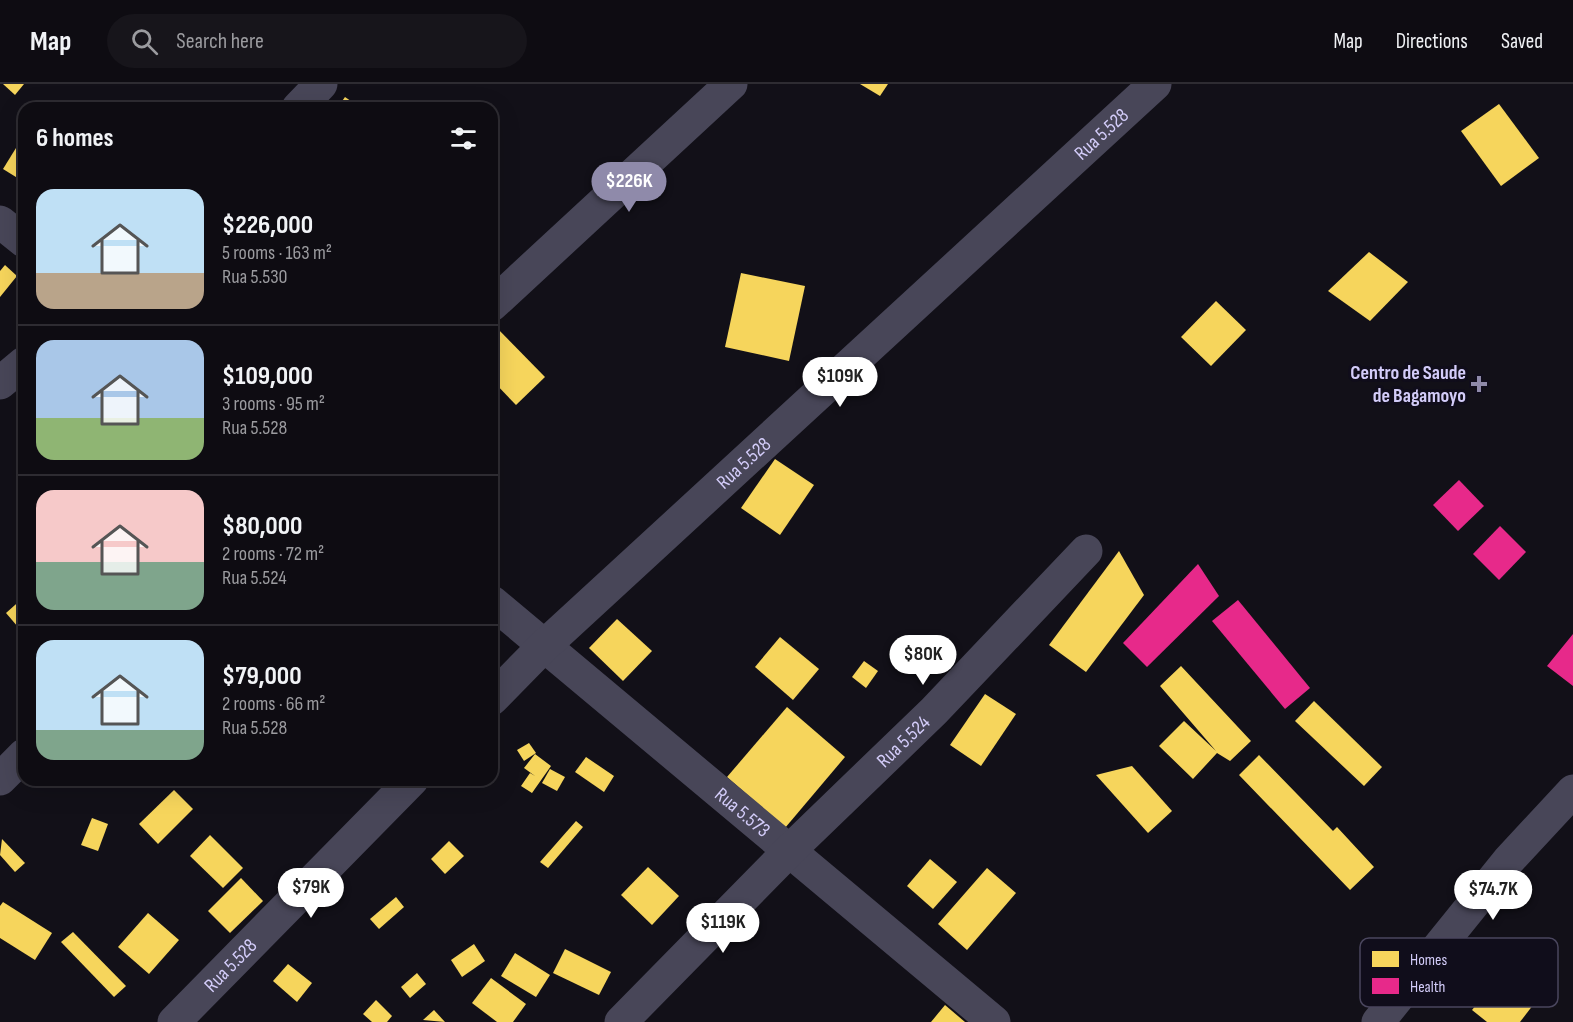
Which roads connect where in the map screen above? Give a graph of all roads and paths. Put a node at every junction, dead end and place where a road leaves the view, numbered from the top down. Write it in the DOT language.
graph roads {
  1 [pos="321,84"];
  2 [pos="731,84"];
  3 [pos="1155,84"];
  4 [pos="304,102"];
  5 [pos="0,222"];
  6 [pos="18,236"];
  7 [pos="498,299"];
  8 [pos="18,368"];
  9 [pos="0,383"];
  10 [pos="1086,550"];
  11 [pos="498,607"];
  12 [pos="543,647"];
  13 [pos="498,693"];
  14 [pos="18,762"];
  15 [pos="0,778"];
  16 [pos="406,786"];
  17 [pos="1573,790"];
  18 [pos="789,851"];
  19 [pos="1446,938"];
  20 [pos="1390,1007"];
  21 [pos="174,1022"];
  22 [pos="621,1022"];
  23 [pos="994,1022"];
  24 [pos="1378,1022"];
  1 -- 4 [label="street"];
  2 -- 7 [label="street"];
  3 -- 12 [label="street, Rua 5.528"];
  5 -- 6 [label="street"];
  8 -- 9 [label="street"];
  10 -- 18 [label="street, Rua 5.524"];
  11 -- 12 [label="street, Rua 5.573"];
  12 -- 13 [label="street, Rua 5.528"];
  12 -- 18 [label="street, Rua 5.573"];
  14 -- 15 [label="street"];
  16 -- 21 [label="street, Rua 5.528"];
  17 -- 19 [label="street"];
  18 -- 22 [label="street, Rua 5.524"];
  18 -- 23 [label="street, Rua 5.573"];
  20 -- 24 [label="street"];
}
